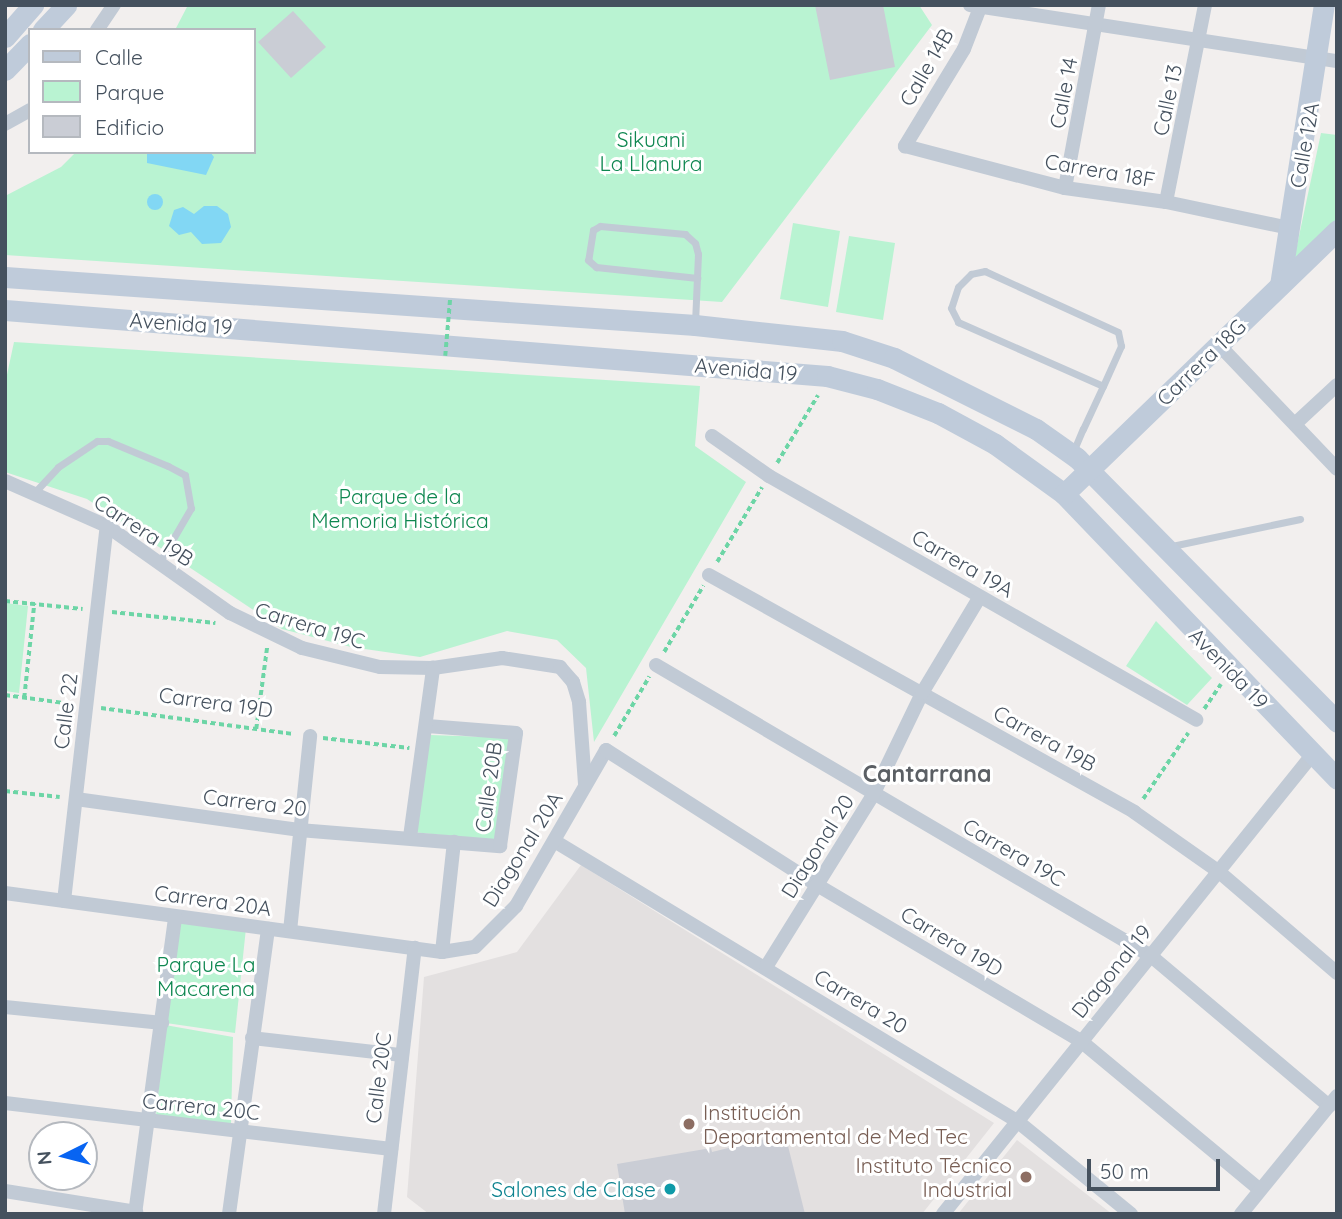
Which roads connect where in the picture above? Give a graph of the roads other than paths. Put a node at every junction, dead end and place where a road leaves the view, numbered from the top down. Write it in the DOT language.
graph roads {
  1 [pos="33,5"];
  2 [pos="66,5"];
  3 [pos="114,5"];
  4 [pos="1099,5"];
  5 [pos="1205,5"];
  6 [pos="1324,5"];
  7 [pos="977,6"];
  8 [pos="1098,23"];
  9 [pos="45,28"];
  10 [pos="98,28"];
  11 [pos="5,37"];
  12 [pos="1201,38"];
  13 [pos="28,46"];
  14 [pos="1328,60"];
  15 [pos="5,70"];
  16 [pos="28,111"];
  17 [pos="5,124"];
  18 [pos="905,146"];
  19 [pos="1065,188"];
  20 [pos="1166,202"];
  21 [pos="1289,228"];
  22 [pos="1337,230"];
  23 [pos="5,277"];
  24 [pos="697,278"];
  25 [pos="1280,285"];
  26 [pos="5,310"];
  27 [pos="695,326"];
  28 [pos="1219,345"];
  29 [pos="1337,385"];
  30 [pos="1103,386"];
  31 [pos="1296,423"];
  32 [pos="712,436"];
  33 [pos="1072,454"];
  34 [pos="1090,468"];
  35 [pos="1337,469"];
  36 [pos="5,481"];
  37 [pos="34,493"];
  38 [pos="1064,494"];
  39 [pos="1300,519"];
  40 [pos="107,526"];
  41 [pos="1166,547"];
  42 [pos="159,563"];
  43 [pos="709,575"];
  44 [pos="979,598"];
  45 [pos="253,627"];
  46 [pos="656,665"];
  47 [pos="433,668"];
  48 [pos="922,693"];
  49 [pos="1196,720"];
  50 [pos="1337,722"];
  51 [pos="428,726"];
  52 [pos="310,736"];
  53 [pos="606,750"];
  54 [pos="1313,754"];
  55 [pos="1337,779"];
  56 [pos="585,786"];
  57 [pos="873,794"];
  58 [pos="76,799"];
  59 [pos="299,830"];
  60 [pos="410,837"];
  61 [pos="454,842"];
  62 [pos="556,842"];
  63 [pos="500,846"];
  64 [pos="1219,871"];
  65 [pos="817,885"];
  66 [pos="5,893"];
  67 [pos="64,901"];
  68 [pos="175,917"];
  69 [pos="268,929"];
  70 [pos="290,931"];
  71 [pos="415,948"];
  72 [pos="442,952"];
  73 [pos="1151,956"];
  74 [pos="766,967"];
  75 [pos="1337,973"];
  76 [pos="5,1007"];
  77 [pos="162,1023"];
  78 [pos="252,1038"];
  79 [pos="1082,1042"];
  80 [pos="402,1055"];
  81 [pos="1333,1101"];
  82 [pos="5,1103"];
  83 [pos="1017,1121"];
  84 [pos="149,1122"];
  85 [pos="238,1131"];
  86 [pos="391,1149"];
  87 [pos="1260,1190"];
  88 [pos="5,1191"];
  89 [pos="136,1213"];
  90 [pos="229,1214"];
  91 [pos="384,1214"];
  92 [pos="943,1214"];
  93 [pos="1131,1214"];
  94 [pos="1241,1214"];
  1 -- 11 [label="main road"];
  2 -- 9 [label="main road"];
  3 -- 10 [label="street"];
  4 -- 8 [label="street, Calle 14"];
  5 -- 12 [label="street, Calle 13"];
  6 -- 14 [label="main road, Calle 12A"];
  7 -- 8 [label="street"];
  7 -- 18 [label="street, Calle 14B"];
  8 -- 12 [label="street"];
  8 -- 19 [label="street, Calle 14"];
  12 -- 14 [label="street"];
  12 -- 20 [label="street, Calle 13"];
  13 -- 15 [label="main road"];
  14 -- 21 [label="main road, Calle 12A"];
  16 -- 17 [label="street"];
  18 -- 19 [label="street, Carrera 18F"];
  19 -- 20 [label="street, Carrera 18F"];
  20 -- 21 [label="street, Carrera 18F"];
  21 -- 25 [label="main road, Calle 12A"];
  22 -- 25 [label="main road, Carrera 18G"];
  23 -- 27 [label="main road, Avenida 19"];
  24 -- 24 [label="lane"];
  24 -- 27 [label="lane"];
  25 -- 28 [label="main road, Carrera 18G"];
  26 -- 38 [label="main road, Avenida 19"];
  27 -- 33 [label="main road, Avenida 19"];
  28 -- 31 [label="street"];
  28 -- 34 [label="main road, Carrera 18G"];
  29 -- 31 [label="street"];
  30 -- 30 [label="lane"];
  30 -- 33 [label="lane"];
  31 -- 35 [label="street"];
  32 -- 44 [label="street, Carrera 19A"];
  33 -- 34 [label="main road, Avenida 19"];
  34 -- 38 [label="main road, Carrera 18G"];
  34 -- 41 [label="main road, Avenida 19"];
  36 -- 37 [label="street, Carrera 19B"];
  37 -- 40 [label="street, Carrera 19B"];
  37 -- 42 [label="lane"];
  38 -- 54 [label="main road, Avenida 19"];
  39 -- 41 [label="lane"];
  40 -- 42 [label="street, Carrera 19B"];
  40 -- 58 [label="street, Calle 22"];
  41 -- 50 [label="main road, Avenida 19"];
  42 -- 45 [label="street, Carrera 19B"];
  43 -- 48 [label="street, Carrera 19B"];
  44 -- 48 [label="street, Diagonal 20"];
  44 -- 49 [label="street, Carrera 19A"];
  45 -- 47 [label="street, Carrera 19C"];
  46 -- 57 [label="street, Carrera 19C"];
  47 -- 51 [label="street"];
  47 -- 56 [label="street, Carrera 19C"];
  48 -- 57 [label="street, Diagonal 20"];
  48 -- 64 [label="street, Carrera 19B"];
  51 -- 60 [label="street"];
  51 -- 63 [label="street, Calle 20B"];
  52 -- 59 [label="street"];
  53 -- 56 [label="street, Diagonal 20A"];
  53 -- 65 [label="street, Carrera 19D"];
  54 -- 55 [label="main road, Avenida 19"];
  54 -- 64 [label="street, Diagonal 19"];
  56 -- 62 [label="street, Diagonal 20A"];
  57 -- 65 [label="street, Diagonal 20"];
  57 -- 73 [label="street, Carrera 19C"];
  58 -- 59 [label="street, Carrera 20"];
  58 -- 67 [label="street, Calle 22"];
  59 -- 60 [label="street, Carrera 20"];
  59 -- 70 [label="street"];
  60 -- 61 [label="street, Carrera 20"];
  61 -- 63 [label="street, Carrera 20"];
  61 -- 72 [label="street, Calle 20B"];
  62 -- 72 [label="street, Diagonal 20A"];
  62 -- 74 [label="street, Carrera 20"];
  64 -- 73 [label="street, Diagonal 19"];
  64 -- 75 [label="street, Carrera 19B"];
  65 -- 74 [label="street, Diagonal 20"];
  65 -- 79 [label="street, Carrera 19D"];
  66 -- 67 [label="street, Carrera 20A"];
  67 -- 68 [label="street, Carrera 20A"];
  68 -- 69 [label="street, Carrera 20A"];
  68 -- 77 [label="street"];
  69 -- 70 [label="street, Carrera 20A"];
  69 -- 78 [label="street"];
  70 -- 71 [label="street, Carrera 20A"];
  71 -- 72 [label="street, Diagonal 20A"];
  71 -- 80 [label="street, Calle 20C"];
  73 -- 79 [label="street, Diagonal 19"];
  73 -- 81 [label="street, Carrera 19C"];
  74 -- 83 [label="street, Carrera 20"];
  76 -- 77 [label="street"];
  77 -- 84 [label="street"];
  78 -- 80 [label="street"];
  78 -- 85 [label="street"];
  79 -- 83 [label="street, Diagonal 19"];
  79 -- 87 [label="street, Carrera 19D"];
  80 -- 86 [label="street, Calle 20C"];
  81 -- 87 [label="street"];
  82 -- 84 [label="street, Carrera 20C"];
  83 -- 92 [label="street, Diagonal 19"];
  83 -- 93 [label="street, Carrera 20"];
  84 -- 85 [label="street, Carrera 20C"];
  84 -- 89 [label="street"];
  85 -- 86 [label="street, Carrera 20C"];
  85 -- 90 [label="street"];
  86 -- 91 [label="street, Calle 20C"];
  87 -- 94 [label="street"];
  88 -- 89 [label="street"];
}
